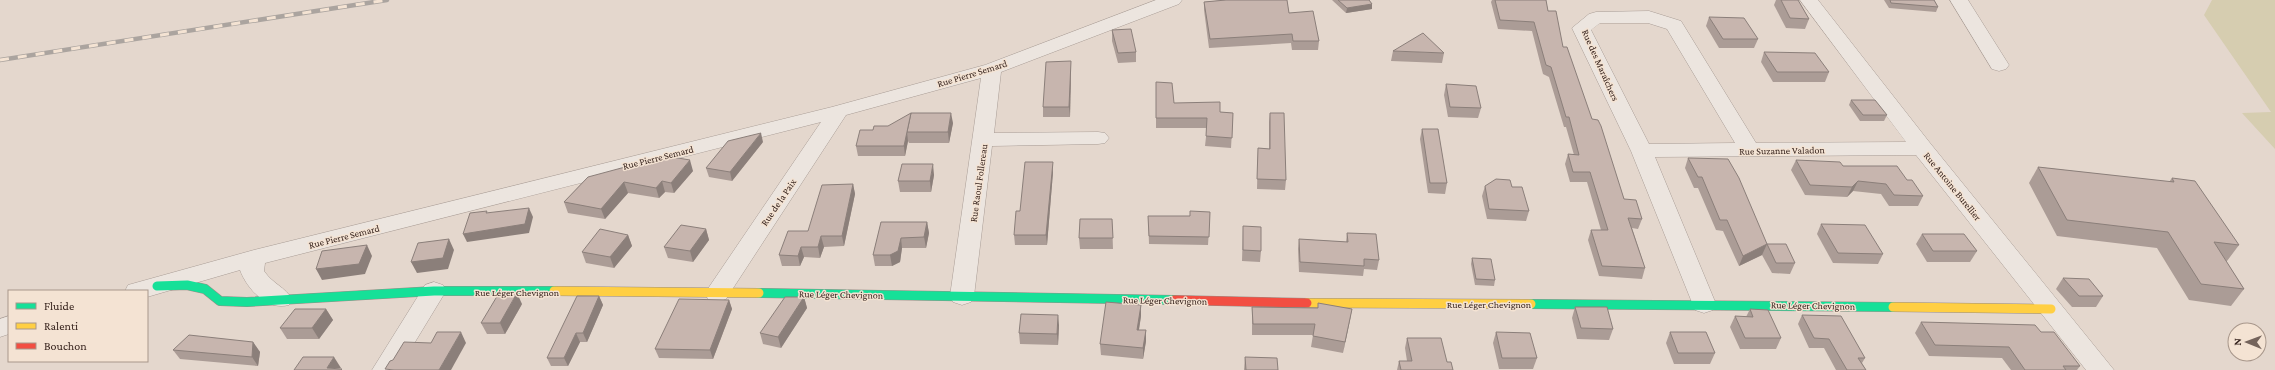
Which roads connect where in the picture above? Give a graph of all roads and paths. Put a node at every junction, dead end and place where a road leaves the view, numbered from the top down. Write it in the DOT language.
graph roads {
  1 [pos="1173,0"];
  2 [pos="1809,0"];
  3 [pos="1959,0"];
  4 [pos="1999,65"];
  5 [pos="992,69"];
  6 [pos="839,111"];
  7 [pos="1098,138"];
  8 [pos="984,140"];
  9 [pos="1922,148"];
  10 [pos="1750,150"];
  11 [pos="1642,151"];
  12 [pos="254,258"];
  13 [pos="147,288"];
  14 [pos="434,291"];
  15 [pos="208,292"];
  16 [pos="717,293"];
  17 [pos="962,296"];
  18 [pos="280,299"];
  19 [pos="1704,304"];
  20 [pos="2050,309"];
  21 [pos="385,370"];
  22 [pos="2101,370"];
  1 -- 5 [label="street, Rue Pierre Semard"];
  2 -- 9 [label="street, Rue Antoine Burellier"];
  3 -- 4 [label="street"];
  5 -- 6 [label="street, Rue Pierre Semard"];
  5 -- 8 [label="street, Rue Raoul Follereau"];
  6 -- 12 [label="street, Rue Pierre Semard"];
  6 -- 16 [label="street, Rue de la Paix"];
  7 -- 8 [label="street"];
  8 -- 17 [label="street, Rue Raoul Follereau"];
  9 -- 10 [label="street, Rue Suzanne Valadon"];
  9 -- 20 [label="street, Rue Antoine Burellier"];
  10 -- 11 [label="street, Rue Suzanne Valadon"];
  10 -- 11 [label="street, Rue des Maraîchers"];
  11 -- 19 [label="street, Rue des Maraîchers"];
  12 -- 13 [label="street, Rue Pierre Semard"];
  12 -- 15 [label="street"];
  12 -- 18 [label="street"];
  13 -- 15 [label="street, Rue Léger Chevignon"];
  14 -- 16 [label="street, Rue Léger Chevignon"];
  14 -- 18 [label="street, Rue Léger Chevignon"];
  14 -- 21 [label="street"];
  15 -- 18 [label="street, Rue Léger Chevignon"];
  16 -- 17 [label="street, Rue Léger Chevignon"];
  17 -- 19 [label="street, Rue Léger Chevignon"];
  19 -- 20 [label="street, Rue Léger Chevignon"];
  20 -- 22 [label="street, Rue Antoine Burellier"];
}
